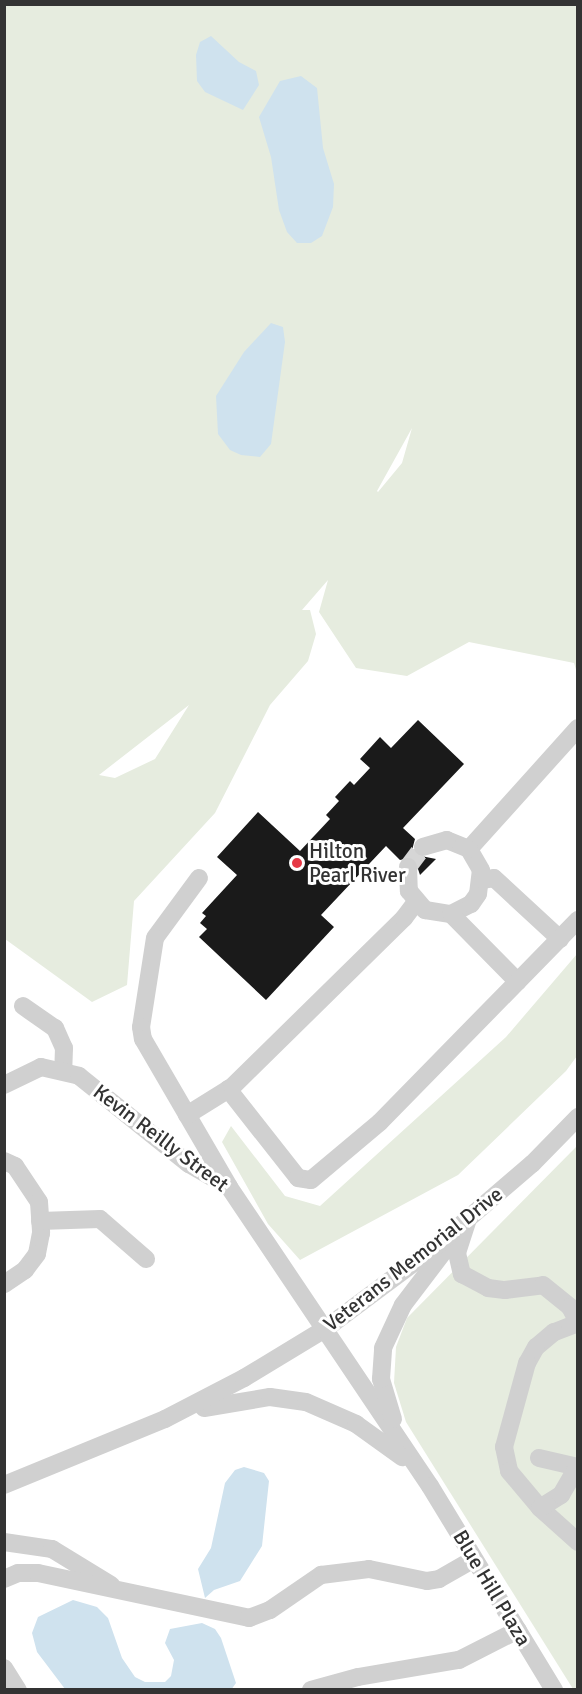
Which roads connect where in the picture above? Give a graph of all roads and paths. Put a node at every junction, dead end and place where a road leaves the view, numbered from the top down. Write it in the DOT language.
graph roads {
  1 [pos="578,728"];
  2 [pos="423,847"];
  3 [pos="469,849"];
  4 [pos="408,867"];
  5 [pos="199,878"];
  6 [pos="483,880"];
  7 [pos="416,902"];
  8 [pos="451,914"];
  9 [pos="578,920"];
  10 [pos="561,939"];
  11 [pos="518,982"];
  12 [pos="23,1006"];
  13 [pos="63,1071"];
  14 [pos="4,1085"];
  15 [pos="228,1089"];
  16 [pos="187,1115"];
  17 [pos="578,1117"];
  18 [pos="4,1161"];
  19 [pos="229,1187"];
  20 [pos="468,1219"];
  21 [pos="40,1221"];
  22 [pos="146,1259"];
  23 [pos="4,1284"];
  24 [pos="578,1323"];
  25 [pos="325,1329"];
  26 [pos="165,1419"];
  27 [pos="539,1458"];
  28 [pos="577,1467"];
  29 [pos="4,1485"];
  30 [pos="430,1486"];
  31 [pos="540,1508"];
  32 [pos="4,1542"];
  33 [pos="578,1542"];
  34 [pos="474,1559"];
  35 [pos="4,1579"];
  36 [pos="131,1594"];
  37 [pos="518,1630"];
  38 [pos="418,1667"];
  39 [pos="4,1668"];
  40 [pos="18,1689"];
  41 [pos="311,1689"];
  42 [pos="373,1689"];
  43 [pos="554,1689"];
  1 -- 3 [label="street"];
  2 -- 3 [label="street"];
  3 -- 6 [label="street"];
  4 -- 7 [label="street"];
  5 -- 16 [label="street"];
  6 -- 8 [label="street"];
  6 -- 10 [label="street"];
  7 -- 8 [label="street"];
  7 -- 15 [label="street"];
  8 -- 11 [label="street"];
  9 -- 10 [label="street"];
  10 -- 11 [label="street"];
  11 -- 15 [label="street"];
  12 -- 13 [label="street"];
  13 -- 14 [label="street, Kevin Reilly Street"];
  13 -- 19 [label="street, Kevin Reilly Street"];
  15 -- 16 [label="street"];
  16 -- 19 [label="street"];
  17 -- 20 [label="street, Veterans Memorial Drive"];
  18 -- 21 [label="street"];
  19 -- 25 [label="street, Kevin Reilly Street"];
  20 -- 24 [label="street"];
  20 -- 25 [label="street, Veterans Memorial Drive"];
  20 -- 30 [label="street, Blue Hill Plaza"];
  21 -- 22 [label="street"];
  21 -- 23 [label="street"];
  24 -- 31 [label="street"];
  25 -- 26 [label="street, Veterans Memorial Drive"];
  25 -- 30 [label="street, Blue Hill Plaza"];
  26 -- 29 [label="street, Veterans Memorial Drive"];
  26 -- 30 [label="street, Blue Hill Plaza"];
  27 -- 28 [label="street"];
  28 -- 31 [label="street"];
  30 -- 34 [label="street, Blue Hill Plaza"];
  31 -- 33 [label="street"];
  32 -- 36 [label="street"];
  34 -- 36 [label="street"];
  34 -- 37 [label="street, Blue Hill Plaza"];
  35 -- 36 [label="street"];
  37 -- 38 [label="street"];
  37 -- 43 [label="street, Blue Hill Plaza"];
  38 -- 41 [label="street"];
  38 -- 42 [label="street"];
  39 -- 40 [label="street"];
}
